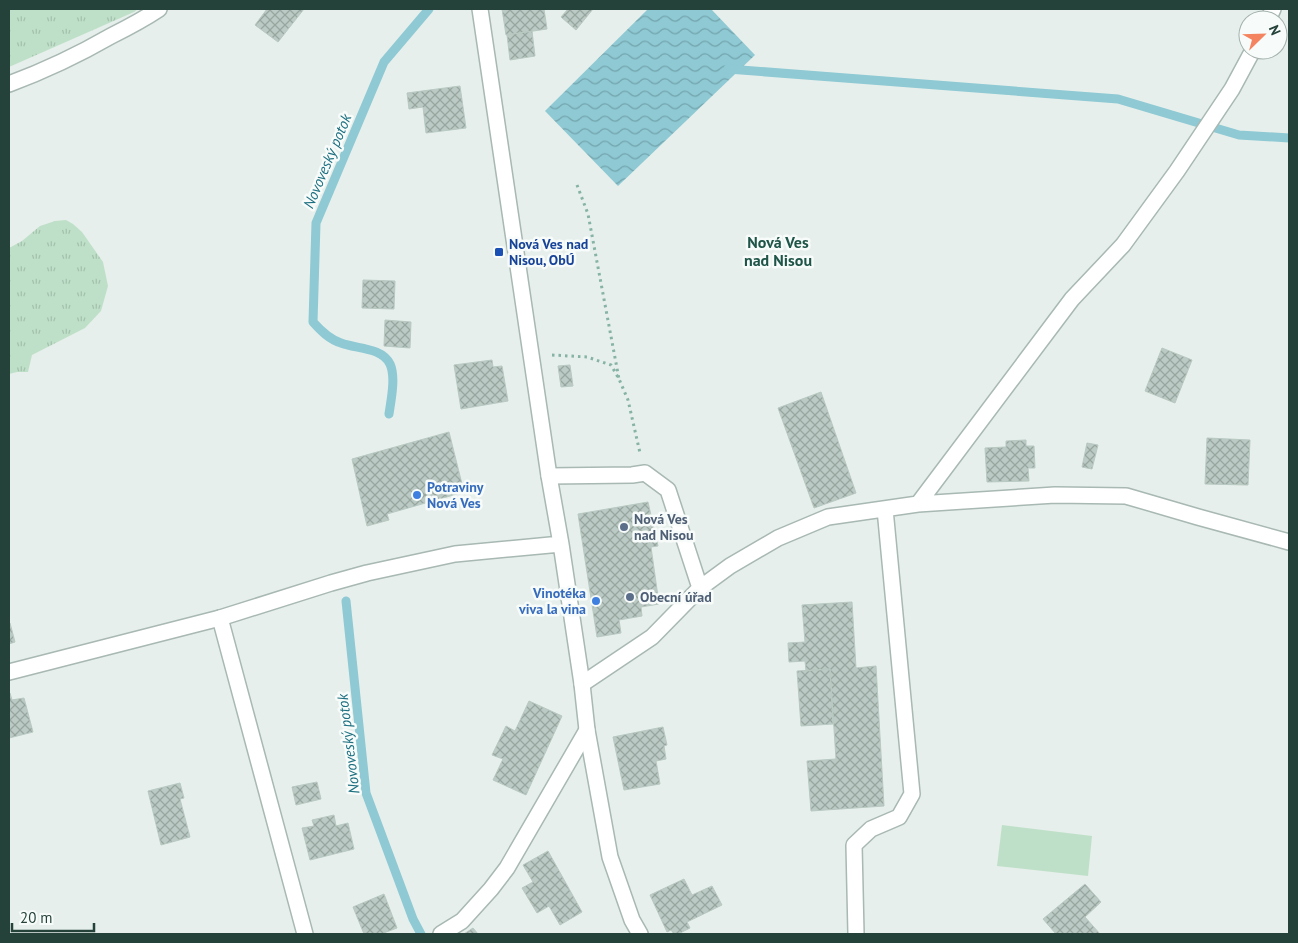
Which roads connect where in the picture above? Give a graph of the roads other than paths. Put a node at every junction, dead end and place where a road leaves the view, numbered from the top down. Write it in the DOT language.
graph roads {
  1 [pos="159,9"];
  2 [pos="480,9"];
  3 [pos="1247,60"];
  4 [pos="9,84"];
  5 [pos="549,476"];
  6 [pos="918,504"];
  7 [pos="885,509"];
  8 [pos="1289,542"];
  9 [pos="561,544"];
  10 [pos="700,588"];
  11 [pos="220,618"];
  12 [pos="9,672"];
  13 [pos="582,684"];
  14 [pos="587,730"];
  15 [pos="304,934"];
  16 [pos="441,934"];
  17 [pos="640,934"];
  18 [pos="856,934"];
  1 -- 4 [label="street"];
  2 -- 5 [label="street"];
  3 -- 6 [label="street"];
  5 -- 9 [label="street"];
  5 -- 10 [label="street"];
  6 -- 7 [label="street"];
  6 -- 8 [label="street"];
  7 -- 10 [label="street"];
  7 -- 18 [label="street"];
  9 -- 11 [label="street"];
  9 -- 13 [label="street"];
  10 -- 13 [label="street"];
  11 -- 12 [label="street"];
  11 -- 15 [label="street"];
  13 -- 14 [label="street"];
  14 -- 16 [label="street"];
  14 -- 17 [label="street"];
}
